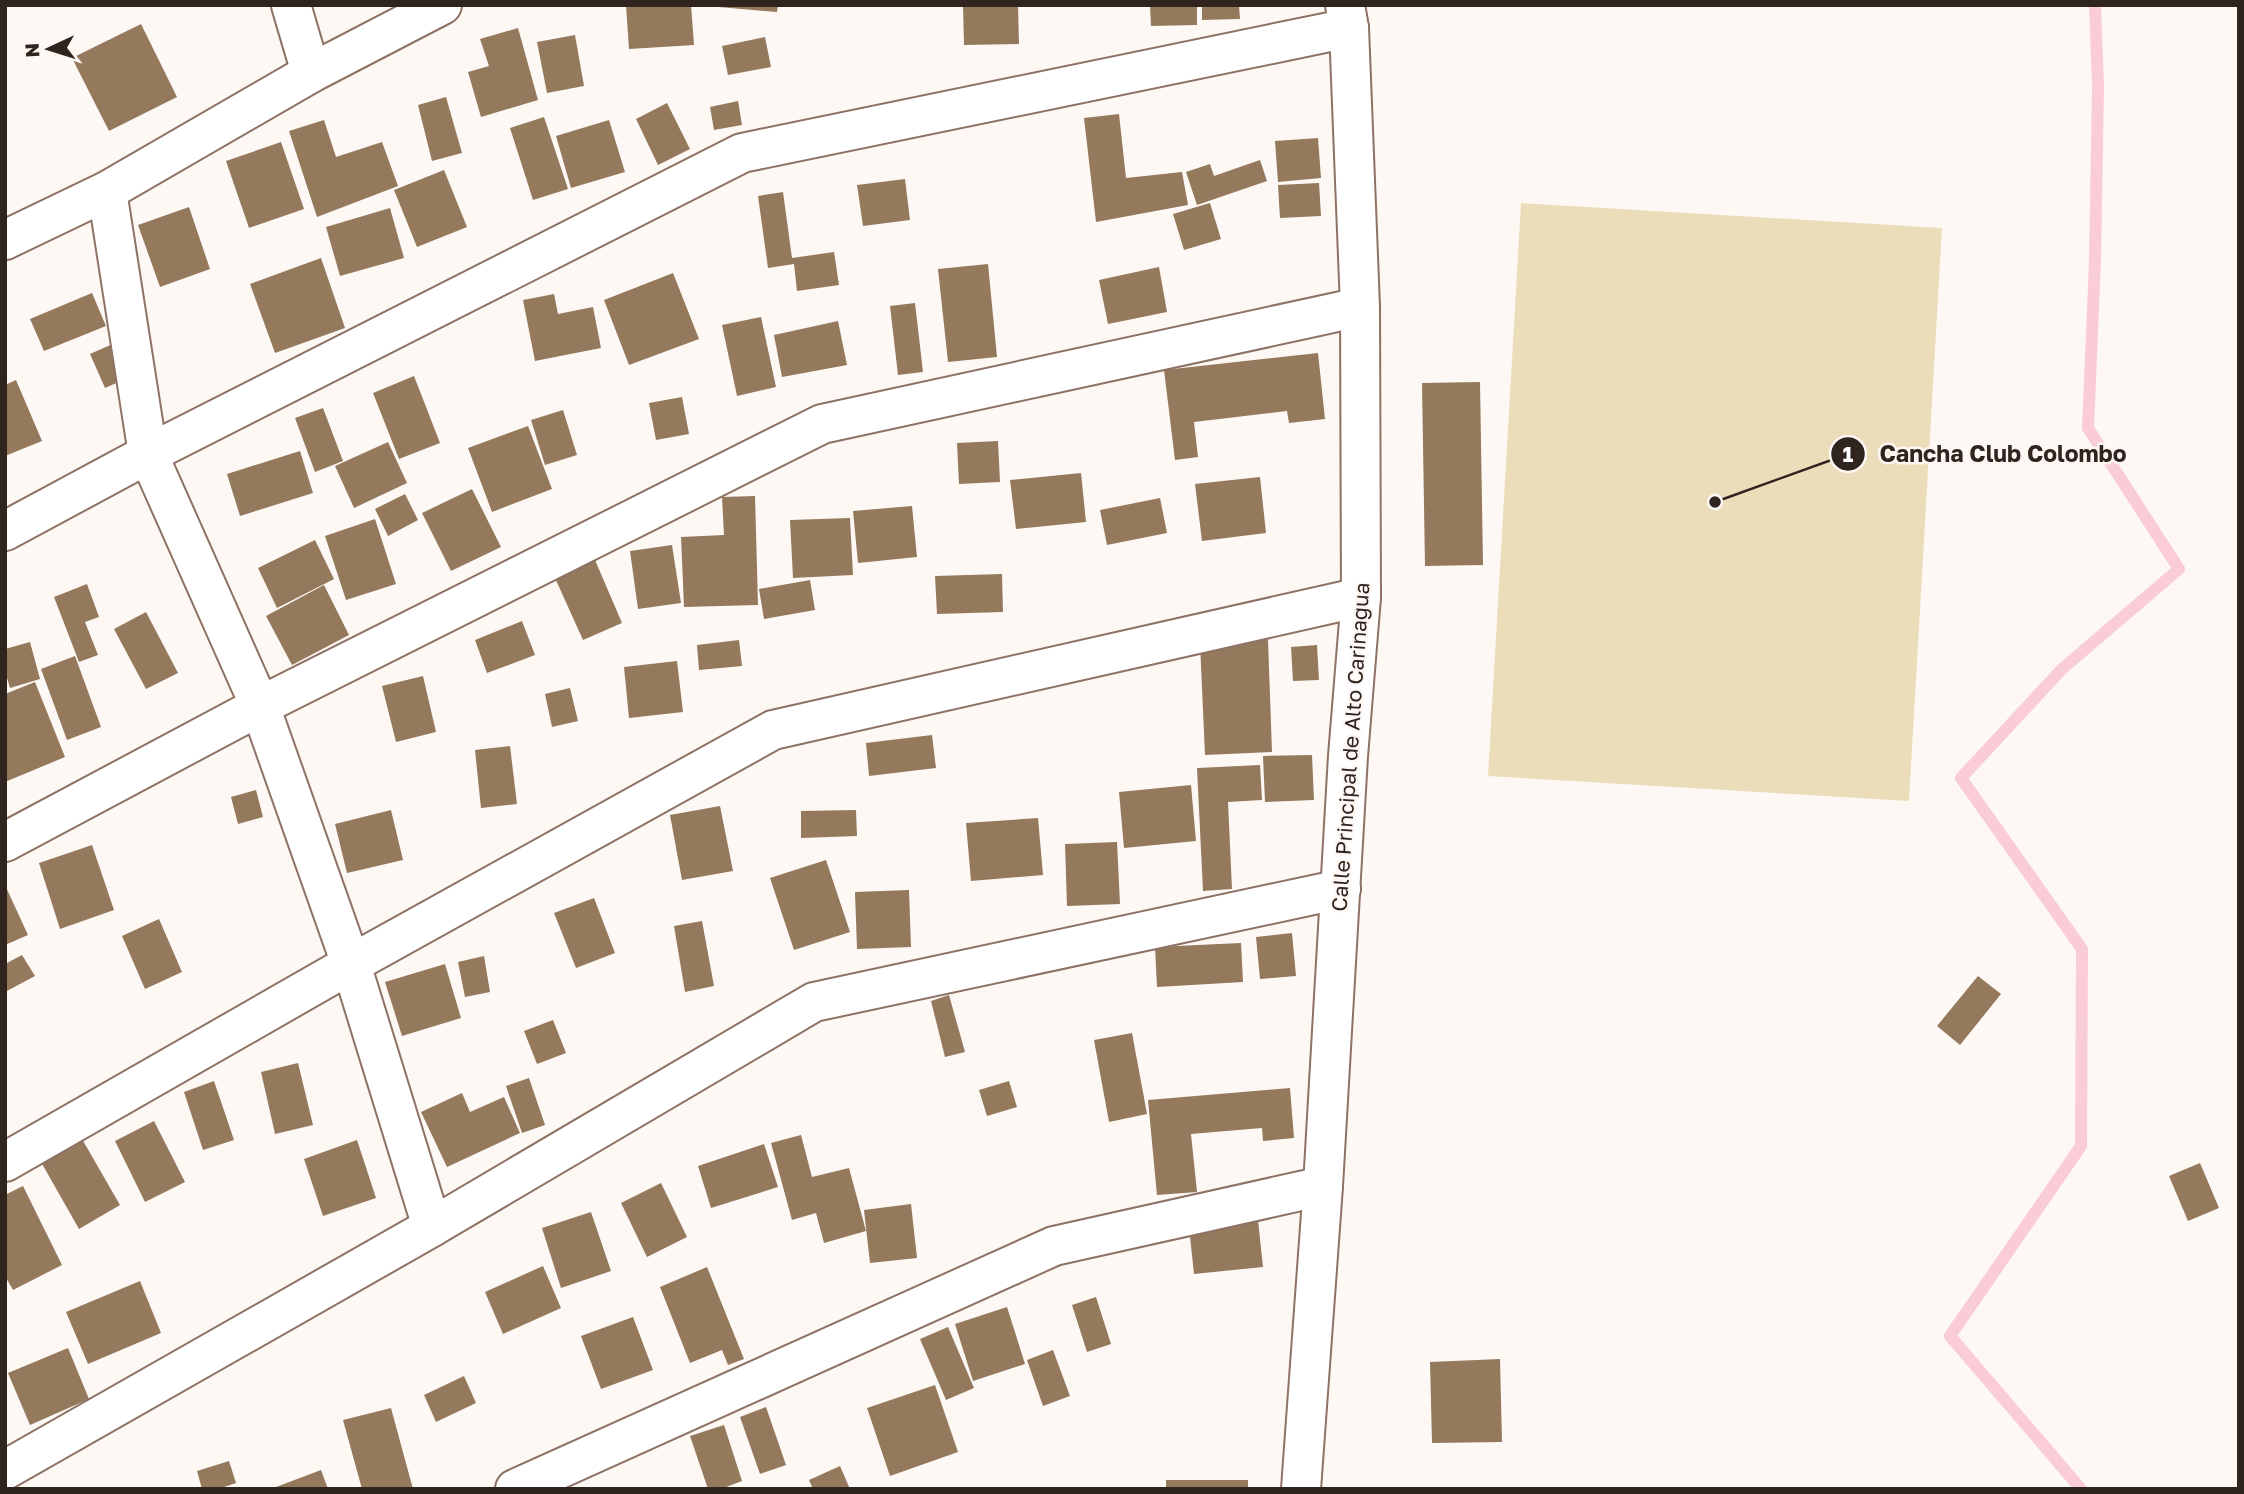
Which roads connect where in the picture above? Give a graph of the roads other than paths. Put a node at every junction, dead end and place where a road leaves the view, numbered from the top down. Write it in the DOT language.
graph roads {
  1 [pos="291,5"];
  2 [pos="442,5"];
  3 [pos="1347,16"];
  4 [pos="311,73"];
  5 [pos="107,191"];
  6 [pos="5,240"];
  7 [pos="1360,307"];
  8 [pos="148,453"];
  9 [pos="5,531"];
  10 [pos="1360,597"];
  11 [pos="260,706"];
  12 [pos="5,842"];
  13 [pos="1341,889"];
  14 [pos="351,964"];
  15 [pos="5,1162"];
  16 [pos="1323,1186"];
  17 [pos="432,1227"];
  18 [pos="5,1470"];
  19 [pos="515,1489"];
  20 [pos="1301,1489"];
  1 -- 4 [label="street"];
  2 -- 4 [label="street"];
  3 -- 7 [label="street, Calle Principal de Alto Carinagua"];
  3 -- 8 [label="street"];
  4 -- 5 [label="street"];
  5 -- 6 [label="street"];
  5 -- 8 [label="street"];
  7 -- 10 [label="street, Calle Principal de Alto Carinagua"];
  7 -- 11 [label="street"];
  8 -- 9 [label="street"];
  8 -- 11 [label="street"];
  10 -- 13 [label="street, Calle Principal de Alto Carinagua"];
  10 -- 14 [label="street"];
  11 -- 12 [label="street"];
  11 -- 14 [label="street"];
  13 -- 16 [label="street, Calle Principal de Alto Carinagua"];
  13 -- 17 [label="street"];
  14 -- 15 [label="street"];
  14 -- 17 [label="street"];
  16 -- 19 [label="street"];
  16 -- 20 [label="street, Calle Principal de Alto Carinagua"];
  17 -- 18 [label="street"];
}
